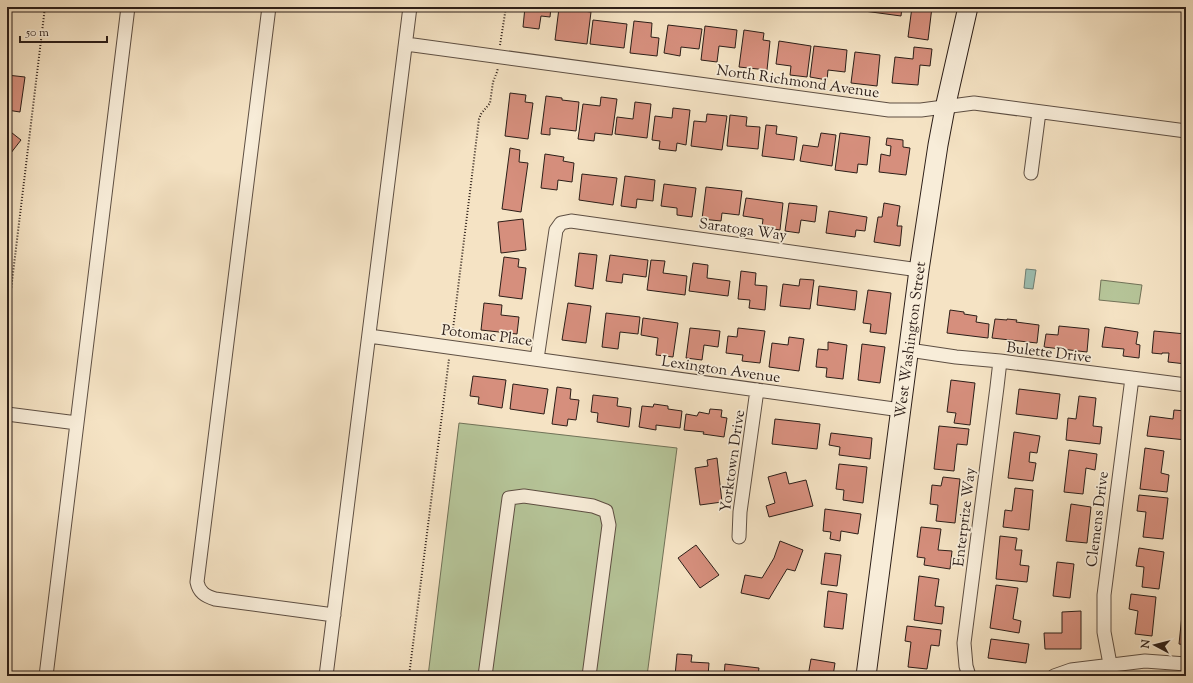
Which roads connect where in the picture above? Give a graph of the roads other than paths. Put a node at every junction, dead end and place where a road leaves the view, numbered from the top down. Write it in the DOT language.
graph roads {
  1 [pos="128,7"];
  2 [pos="269,7"];
  3 [pos="410,7"];
  4 [pos="968,7"];
  5 [pos="406,44"];
  6 [pos="945,108"];
  7 [pos="1039,112"];
  8 [pos="1186,131"];
  9 [pos="1031,173"];
  10 [pos="562,223"];
  11 [pos="919,270"];
  12 [pos="369,336"];
  13 [pos="909,350"];
  14 [pos="537,359"];
  15 [pos="1000,361"];
  16 [pos="1132,378"];
  17 [pos="1186,385"];
  18 [pos="757,390"];
  19 [pos="901,410"];
  20 [pos="7,414"];
  21 [pos="77,423"];
  22 [pos="739,537"];
  23 [pos="334,615"];
  24 [pos="1110,664"];
  25 [pos="1186,664"];
  26 [pos="46,676"];
  27 [pos="326,676"];
  28 [pos="485,676"];
  29 [pos="589,676"];
  30 [pos="866,676"];
  31 [pos="969,676"];
  32 [pos="1054,676"];
  1 -- 21 [label="street"];
  2 -- 23 [label="street"];
  3 -- 5 [label="street"];
  4 -- 6 [label="street, West Washington Street"];
  5 -- 6 [label="street, North Richmond Avenue"];
  5 -- 12 [label="street"];
  6 -- 7 [label="street, North Richmond Avenue"];
  6 -- 11 [label="street, West Washington Street"];
  7 -- 8 [label="street, North Richmond Avenue"];
  7 -- 9 [label="street"];
  10 -- 11 [label="street, Saratoga Way"];
  10 -- 14 [label="street, Potomac Place"];
  11 -- 13 [label="street, West Washington Street"];
  12 -- 14 [label="street, Potomac Place"];
  12 -- 23 [label="street"];
  13 -- 15 [label="street, Bulette Drive"];
  13 -- 19 [label="street, West Washington Street"];
  14 -- 18 [label="street, Lexington Avenue"];
  15 -- 16 [label="street, Bulette Drive"];
  15 -- 31 [label="street, Enterprize Way"];
  16 -- 17 [label="street, Bulette Drive"];
  16 -- 24 [label="street, Clemens Drive"];
  18 -- 19 [label="street, Lexington Avenue"];
  18 -- 22 [label="street, Yorktown Drive"];
  19 -- 30 [label="street, West Washington Street"];
  20 -- 21 [label="street"];
  21 -- 26 [label="street"];
  23 -- 27 [label="street"];
  24 -- 25 [label="street"];
  24 -- 32 [label="street"];
  28 -- 29 [label="street"];
}
